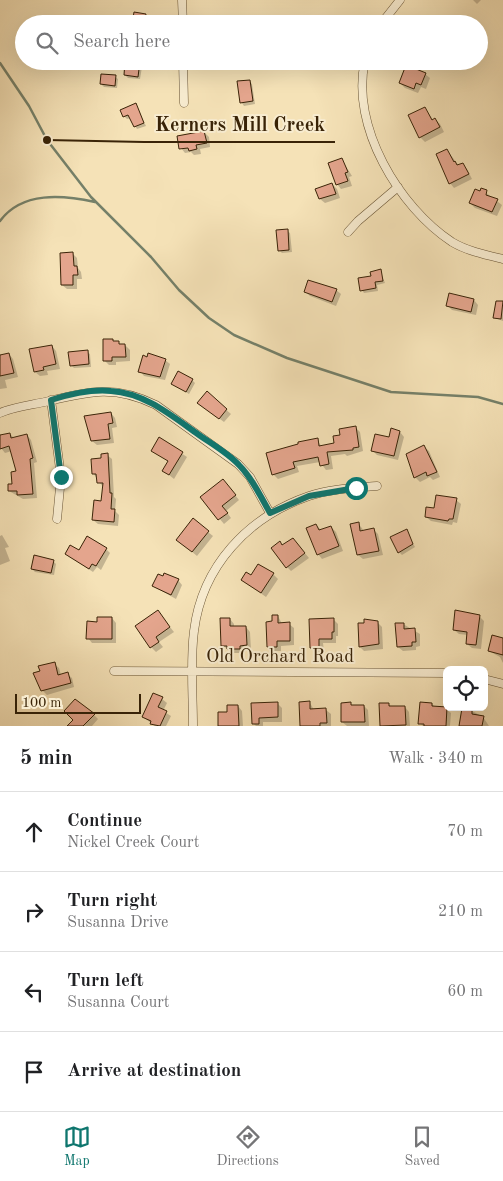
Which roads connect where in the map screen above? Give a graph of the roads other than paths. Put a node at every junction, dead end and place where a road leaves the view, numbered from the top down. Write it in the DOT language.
graph roads {
  1 [pos="182,0"];
  2 [pos="400,0"];
  3 [pos="183,15"];
  4 [pos="388,15"];
  5 [pos="183,70"];
  6 [pos="364,70"];
  7 [pos="184,103"];
  8 [pos="398,187"];
  9 [pos="348,232"];
  10 [pos="503,259"];
  11 [pos="51,400"];
  12 [pos="0,413"];
  13 [pos="377,486"];
  14 [pos="270,513"];
  15 [pos="57,519"];
  16 [pos="114,671"];
  17 [pos="192,673"];
  18 [pos="443,673"];
  19 [pos="488,679"];
  20 [pos="503,684"];
  21 [pos="193,726"];
  1 -- 3 [label="street"];
  2 -- 4 [label="street"];
  5 -- 7 [label="street"];
  6 -- 8 [label="street"];
  8 -- 9 [label="street"];
  8 -- 10 [label="street"];
  11 -- 12 [label="street"];
  11 -- 14 [label="street"];
  11 -- 15 [label="street"];
  13 -- 14 [label="street"];
  14 -- 17 [label="street"];
  16 -- 17 [label="street, Old Orchard Road"];
  17 -- 18 [label="street, Old Orchard Road"];
  17 -- 21 [label="street"];
  19 -- 20 [label="street"];
}
